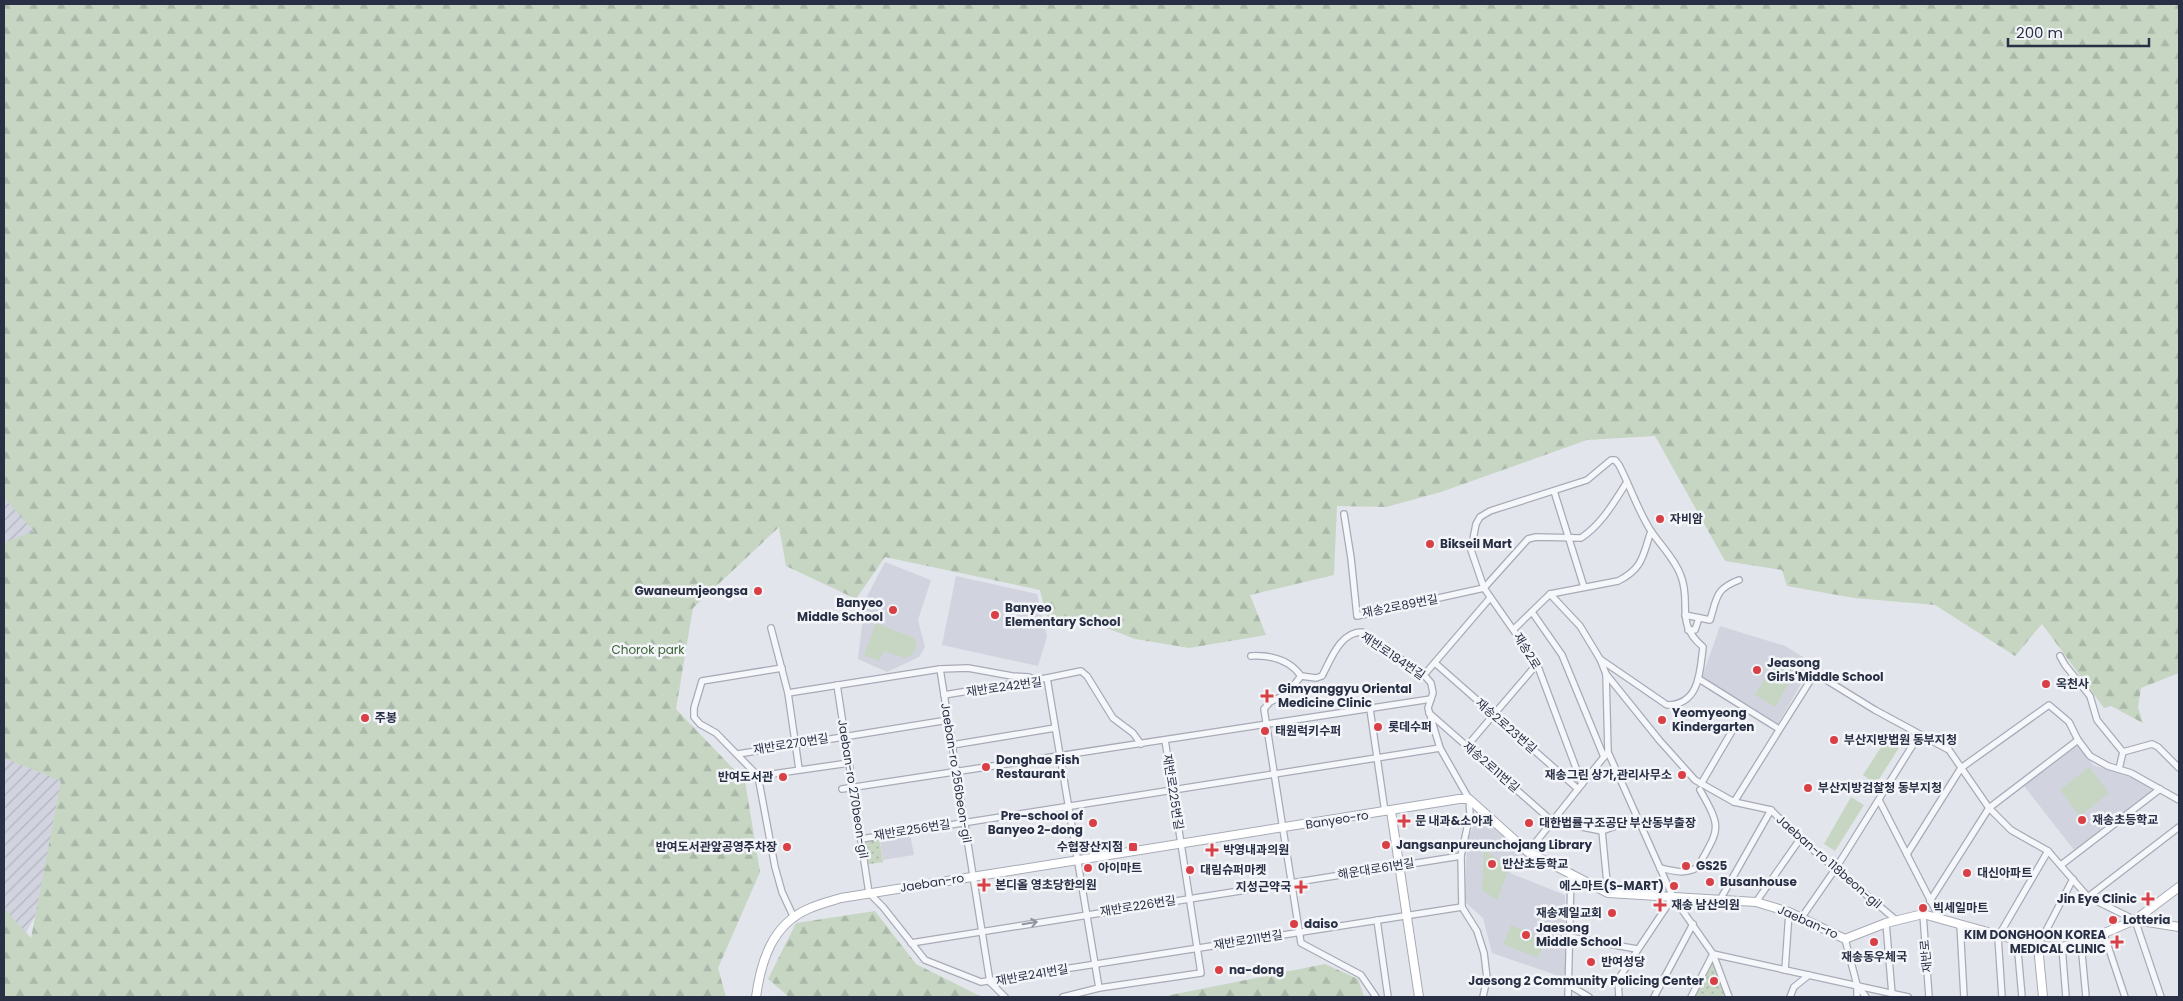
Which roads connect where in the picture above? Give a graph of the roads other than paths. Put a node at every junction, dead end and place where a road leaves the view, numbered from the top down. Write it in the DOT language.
graph roads {
  1 [pos="1627,482"];
  2 [pos="1554,491"];
  3 [pos="1344,514"];
  4 [pos="1651,531"];
  5 [pos="1570,538"];
  6 [pos="1739,580"];
  7 [pos="1584,587"];
  8 [pos="1484,588"];
  9 [pos="1550,594"];
  10 [pos="1490,598"];
  11 [pos="1532,612"];
  12 [pos="1685,615"];
  13 [pos="1699,618"];
  14 [pos="770,628"];
  15 [pos="1514,630"];
  16 [pos="1688,630"];
  17 [pos="1250,656"];
  18 [pos="2060,656"];
  19 [pos="1600,659"];
  20 [pos="1434,662"];
  21 [pos="1537,664"];
  22 [pos="782,668"];
  23 [pos="940,669"];
  24 [pos="1606,674"];
  25 [pos="1424,675"];
  26 [pos="1301,676"];
  27 [pos="1047,678"];
  28 [pos="1699,679"];
  29 [pos="1035,680"];
  30 [pos="837,685"];
  31 [pos="788,693"];
  32 [pos="944,695"];
  33 [pos="1431,699"];
  34 [pos="1370,709"];
  35 [pos="1745,709"];
  36 [pos="1429,713"];
  37 [pos="1494,715"];
  38 [pos="948,720"];
  39 [pos="1267,724"];
  40 [pos="1055,728"];
  41 [pos="1779,729"];
  42 [pos="1919,735"];
  43 [pos="845,736"];
  44 [pos="1165,740"];
  45 [pos="2078,740"];
  46 [pos="795,743"];
  47 [pos="1141,744"];
  48 [pos="952,746"];
  49 [pos="1467,746"];
  50 [pos="1440,748"];
  51 [pos="2122,752"];
  52 [pos="738,754"];
  53 [pos="1606,754"];
  54 [pos="1060,755"];
  55 [pos="1377,758"];
  56 [pos="849,763"];
  57 [pos="1961,768"];
  58 [pos="2179,768"];
  59 [pos="799,769"];
  60 [pos="2119,769"];
  61 [pos="956,771"];
  62 [pos="1274,775"];
  63 [pos="758,776"];
  64 [pos="1580,786"];
  65 [pos="853,787"];
  66 [pos="1701,787"];
  67 [pos="842,789"];
  68 [pos="2160,789"];
  69 [pos="1173,791"];
  70 [pos="1469,799"];
  71 [pos="1879,800"];
  72 [pos="2179,800"];
  73 [pos="1734,802"];
  74 [pos="1068,806"];
  75 [pos="1989,808"];
  76 [pos="1771,810"];
  77 [pos="1388,811"];
  78 [pos="1638,818"];
  79 [pos="1552,821"];
  80 [pos="964,822"];
  81 [pos="2179,827"];
  82 [pos="1283,828"];
  83 [pos="1602,831"];
  84 [pos="861,839"];
  85 [pos="1800,839"];
  86 [pos="1182,844"];
  87 [pos="2048,851"];
  88 [pos="1528,852"];
  89 [pos="1907,854"];
  90 [pos="1461,856"];
  91 [pos="1077,860"];
  92 [pos="1399,865"];
  93 [pos="2061,865"];
  94 [pos="1660,868"];
  95 [pos="1836,868"];
  96 [pos="1571,873"];
  97 [pos="972,877"];
  98 [pos="2073,879"];
  99 [pos="1292,882"];
  100 [pos="2179,887"];
  101 [pos="869,893"];
  102 [pos="1608,893"];
  103 [pos="1673,896"];
  104 [pos="2088,897"];
  105 [pos="1190,898"];
  106 [pos="1721,898"];
  107 [pos="1930,901"];
  108 [pos="1756,902"];
  109 [pos="1462,907"];
  110 [pos="1790,912"];
  111 [pos="1923,914"];
  112 [pos="1086,915"];
  113 [pos="1406,915"];
  114 [pos="1802,917"];
  115 [pos="1938,917"];
  116 [pos="794,918"];
  117 [pos="1377,920"];
  118 [pos="1896,920"];
  119 [pos="2135,920"];
  120 [pos="1886,923"];
  121 [pos="1693,924"];
  122 [pos="1960,924"];
  123 [pos="2179,927"];
  124 [pos="982,931"];
  125 [pos="1300,932"];
  126 [pos="2104,934"];
  127 [pos="1998,936"];
  128 [pos="1569,937"];
  129 [pos="1845,939"];
  130 [pos="2017,941"];
  131 [pos="911,943"];
  132 [pos="2082,943"];
  133 [pos="2038,946"];
  134 [pos="2062,947"];
  135 [pos="1197,948"];
  136 [pos="1637,950"];
  137 [pos="1713,954"];
  138 [pos="1095,964"];
  139 [pos="1785,970"];
  140 [pos="1809,975"];
  141 [pos="990,982"];
  142 [pos="1569,985"];
  143 [pos="1857,985"];
  144 [pos="1099,988"];
  145 [pos="1892,994"];
  146 [pos="756,997"];
  147 [pos="1005,997"];
  148 [pos="1063,997"];
  149 [pos="1376,997"];
  150 [pos="1388,997"];
  151 [pos="1419,997"];
  152 [pos="1483,997"];
  153 [pos="1568,997"];
  154 [pos="1589,997"];
  155 [pos="1619,997"];
  156 [pos="1654,997"];
  157 [pos="1691,997"];
  158 [pos="1729,997"];
  159 [pos="1790,997"];
  160 [pos="1857,997"];
  161 [pos="1866,997"];
  162 [pos="1908,997"];
  163 [pos="1930,997"];
  164 [pos="1964,997"];
  165 [pos="2002,997"];
  166 [pos="2022,997"];
  167 [pos="2043,997"];
  168 [pos="2066,997"];
  169 [pos="2086,997"];
  170 [pos="2125,997"];
  171 [pos="2161,997"];
  1 -- 2 [label="street, 재송2로"];
  1 -- 4 [label="street, 재송2로"];
  1 -- 5 [label="street"];
  2 -- 5 [label="street"];
  2 -- 8 [label="street, 재송2로"];
  3 -- 8 [label="street, 재송2로89번길"];
  4 -- 7 [label="street"];
  4 -- 12 [label="street, 재송2로"];
  5 -- 7 [label="street"];
  5 -- 8 [label="street"];
  6 -- 13 [label="street"];
  7 -- 9 [label="street"];
  8 -- 10 [label="street, 재송2로"];
  9 -- 11 [label="street"];
  9 -- 19 [label="street"];
  10 -- 15 [label="street, 재송2로"];
  10 -- 20 [label="street"];
  11 -- 15 [label="street"];
  11 -- 53 [label="street"];
  12 -- 13 [label="street"];
  12 -- 16 [label="street, 재송2로"];
  13 -- 16 [label="street"];
  14 -- 22 [label="street"];
  15 -- 21 [label="street, 재송2로"];
  16 -- 28 [label="street, 재송2로"];
  17 -- 26 [label="street"];
  18 -- 51 [label="street"];
  19 -- 24 [label="street"];
  19 -- 28 [label="street, 재송2로"];
  20 -- 25 [label="street"];
  20 -- 37 [label="street, 재송2로23번길"];
  21 -- 37 [label="street"];
  21 -- 64 [label="street, 재송2로"];
  22 -- 31 [label="street"];
  22 -- 52 [label="street"];
  23 -- 29 [label="street"];
  23 -- 30 [label="street"];
  23 -- 32 [label="street, Jaeban-ro 256beon-gil"];
  24 -- 53 [label="street"];
  24 -- 66 [label="street, Jaeban-ro 118beon-gil"];
  25 -- 26 [label="street, 재반로184번길"];
  25 -- 33 [label="street, 재반로184번길"];
  26 -- 39 [label="street, 재반로211번길"];
  27 -- 29 [label="street, 재반로242번길"];
  27 -- 40 [label="street, 재반로242번길"];
  27 -- 47 [label="street"];
  28 -- 35 [label="street"];
  29 -- 32 [label="street, 재반로242번길"];
  30 -- 31 [label="street"];
  30 -- 43 [label="street, Jaeban-ro 270beon-gil"];
  31 -- 46 [label="street"];
  32 -- 38 [label="street, Jaeban-ro 256beon-gil"];
  33 -- 34 [label="street"];
  33 -- 36 [label="street, 재반로184번길"];
  34 -- 39 [label="street"];
  34 -- 55 [label="street"];
  35 -- 41 [label="street"];
  35 -- 66 [label="street"];
  36 -- 49 [label="street, 재송2로11번길"];
  36 -- 50 [label="street, 재반로184번길"];
  37 -- 49 [label="street"];
  37 -- 64 [label="street, 재송2로23번길"];
  38 -- 43 [label="street"];
  38 -- 48 [label="street, Jaeban-ro 256beon-gil"];
  39 -- 44 [label="street"];
  39 -- 62 [label="street, 재반로211번길"];
  40 -- 48 [label="street"];
  40 -- 54 [label="street, 재반로242번길"];
  41 -- 42 [label="street"];
  41 -- 73 [label="street"];
  42 -- 57 [label="street"];
  42 -- 71 [label="street"];
  43 -- 46 [label="street, 재반로270번길"];
  43 -- 56 [label="street, Jaeban-ro 270beon-gil"];
  44 -- 47 [label="street"];
  44 -- 69 [label="street, 재반로225번길"];
  45 -- 57 [label="street"];
  45 -- 60 [label="street"];
  45 -- 75 [label="street"];
  46 -- 52 [label="street, 재반로270번길"];
  46 -- 59 [label="street"];
  47 -- 54 [label="street"];
  48 -- 61 [label="street, Jaeban-ro 256beon-gil"];
  49 -- 79 [label="street, 재송2로11번길"];
  50 -- 55 [label="street"];
  50 -- 70 [label="street, 재반로184번길"];
  51 -- 58 [label="street"];
  51 -- 60 [label="street"];
  52 -- 63 [label="street"];
  53 -- 64 [label="street"];
  53 -- 78 [label="street"];
  54 -- 61 [label="street"];
  54 -- 74 [label="street, 재반로242번길"];
  55 -- 62 [label="street"];
  55 -- 77 [label="street"];
  56 -- 59 [label="street"];
  56 -- 65 [label="street, Jaeban-ro 270beon-gil"];
  57 -- 75 [label="street"];
  57 -- 89 [label="street"];
  59 -- 63 [label="street"];
  60 -- 68 [label="street"];
  61 -- 65 [label="street"];
  61 -- 80 [label="street, Jaeban-ro 256beon-gil"];
  62 -- 69 [label="street"];
  62 -- 82 [label="street, 재반로211번길"];
  63 -- 116 [label="street"];
  64 -- 79 [label="street"];
  65 -- 67 [label="street"];
  65 -- 84 [label="street, Jaeban-ro 270beon-gil"];
  66 -- 73 [label="street, Jaeban-ro 118beon-gil"];
  66 -- 94 [label="street"];
  68 -- 72 [label="street"];
  68 -- 93 [label="street"];
  69 -- 74 [label="street"];
  69 -- 86 [label="street, 재반로225번길"];
  70 -- 77 [label="main road"];
  70 -- 88 [label="main road, Jaeban-ro"];
  70 -- 90 [label="street"];
  71 -- 89 [label="street"];
  71 -- 95 [label="street"];
  73 -- 76 [label="street, Jaeban-ro 118beon-gil"];
  74 -- 80 [label="street"];
  74 -- 91 [label="street, 재반로242번길"];
  75 -- 87 [label="street"];
  75 -- 107 [label="street"];
  76 -- 85 [label="street, Jaeban-ro 118beon-gil"];
  76 -- 106 [label="street"];
  77 -- 82 [label="main road, Banyeo-ro"];
  77 -- 92 [label="main road"];
  78 -- 83 [label="street"];
  78 -- 94 [label="street"];
  79 -- 83 [label="street"];
  79 -- 88 [label="street"];
  80 -- 84 [label="street, 재반로256번길"];
  80 -- 97 [label="street, Jaeban-ro 256beon-gil"];
  81 -- 104 [label="street"];
  82 -- 86 [label="main road, Jaeban-ro"];
  82 -- 99 [label="street, 재반로211번길"];
  83 -- 102 [label="street"];
  84 -- 101 [label="street, Jaeban-ro 270beon-gil"];
  85 -- 95 [label="street, Jaeban-ro 118beon-gil"];
  85 -- 108 [label="street"];
  86 -- 91 [label="main road, Jaeban-ro"];
  86 -- 105 [label="street, 재반로226번길"];
  87 -- 93 [label="street"];
  87 -- 127 [label="street"];
  88 -- 96 [label="main road, Jaeban-ro"];
  89 -- 107 [label="street"];
  90 -- 92 [label="street, 해운대로61번길"];
  90 -- 109 [label="street"];
  91 -- 97 [label="main road, Jaeban-ro"];
  91 -- 112 [label="street"];
  92 -- 99 [label="street, 해운대로61번길"];
  92 -- 113 [label="main road"];
  93 -- 98 [label="street"];
  94 -- 103 [label="street"];
  95 -- 114 [label="street"];
  95 -- 118 [label="street, Jaeban-ro 118beon-gil"];
  96 -- 102 [label="main road, Jaeban-ro"];
  96 -- 128 [label="street"];
  97 -- 101 [label="main road, Jaeban-ro"];
  97 -- 124 [label="street, Jaeban-ro 256beon-gil"];
  98 -- 104 [label="street"];
  98 -- 133 [label="street"];
  99 -- 105 [label="street"];
  99 -- 125 [label="street, 재반로211번길"];
  100 -- 119 [label="main road, Jaeban-ro"];
  101 -- 116 [label="main road, Jaeban-ro"];
  101 -- 131 [label="street"];
  102 -- 103 [label="main road, Jaeban-ro"];
  103 -- 106 [label="main road, Jaeban-ro"];
  103 -- 121 [label="street"];
  103 -- 136 [label="street"];
  104 -- 119 [label="street"];
  105 -- 112 [label="street, 재반로226번길"];
  105 -- 135 [label="street, 재반로226번길"];
  106 -- 108 [label="main road, Jaeban-ro"];
  107 -- 115 [label="street"];
  108 -- 110 [label="main road, Jaeban-ro"];
  109 -- 113 [label="street"];
  109 -- 152 [label="street"];
  110 -- 114 [label="main road, Jaeban-ro"];
  110 -- 139 [label="street"];
  111 -- 115 [label="main road, Jaeban-ro"];
  111 -- 118 [label="main road, Jaeban-ro"];
  111 -- 163 [label="street, 재반로"];
  124 -- 112 [label="street, one-way"];
  112 -- 138 [label="street"];
  113 -- 117 [label="street"];
  113 -- 151 [label="main road"];
  114 -- 129 [label="main road, Jaeban-ro"];
  115 -- 122 [label="main road, Jaeban-ro"];
  116 -- 146 [label="main road, Jaeban-ro"];
  117 -- 125 [label="street"];
  117 -- 150 [label="street"];
  118 -- 120 [label="main road, Jaeban-ro"];
  119 -- 123 [label="main road"];
  119 -- 126 [label="main road, Jaeban-ro"];
  119 -- 171 [label="street"];
  120 -- 129 [label="main road, Jaeban-ro"];
  120 -- 145 [label="street"];
  121 -- 137 [label="street"];
  121 -- 156 [label="street"];
  122 -- 127 [label="main road, Jaeban-ro"];
  122 -- 164 [label="street"];
  124 -- 131 [label="street"];
  124 -- 141 [label="street, Jaeban-ro 256beon-gil"];
  125 -- 135 [label="street, 재반로211번길"];
  125 -- 149 [label="street, 재반로211번길"];
  126 -- 132 [label="main road, Jaeban-ro"];
  126 -- 170 [label="street"];
  127 -- 130 [label="main road, Jaeban-ro"];
  127 -- 165 [label="street"];
  128 -- 136 [label="street"];
  128 -- 142 [label="street"];
  129 -- 143 [label="street"];
  130 -- 133 [label="main road, Jaeban-ro"];
  130 -- 166 [label="street"];
  131 -- 141 [label="street"];
  132 -- 134 [label="main road, Jaeban-ro"];
  132 -- 169 [label="street"];
  133 -- 134 [label="main road, Jaeban-ro"];
  133 -- 167 [label="main road"];
  134 -- 168 [label="street"];
  135 -- 138 [label="street"];
  135 -- 144 [label="street, 재반로226번길"];
  136 -- 155 [label="street"];
  137 -- 139 [label="street"];
  137 -- 157 [label="street"];
  137 -- 158 [label="street"];
  138 -- 141 [label="street, 재반로241번길"];
  138 -- 144 [label="street"];
  139 -- 140 [label="street"];
  140 -- 143 [label="street"];
  140 -- 159 [label="street"];
  141 -- 147 [label="street, 재반로241번길"];
  142 -- 153 [label="street"];
  142 -- 154 [label="street"];
  143 -- 145 [label="street"];
  143 -- 160 [label="street"];
  143 -- 161 [label="street"];
  144 -- 148 [label="street"];
  145 -- 162 [label="street"];
}
